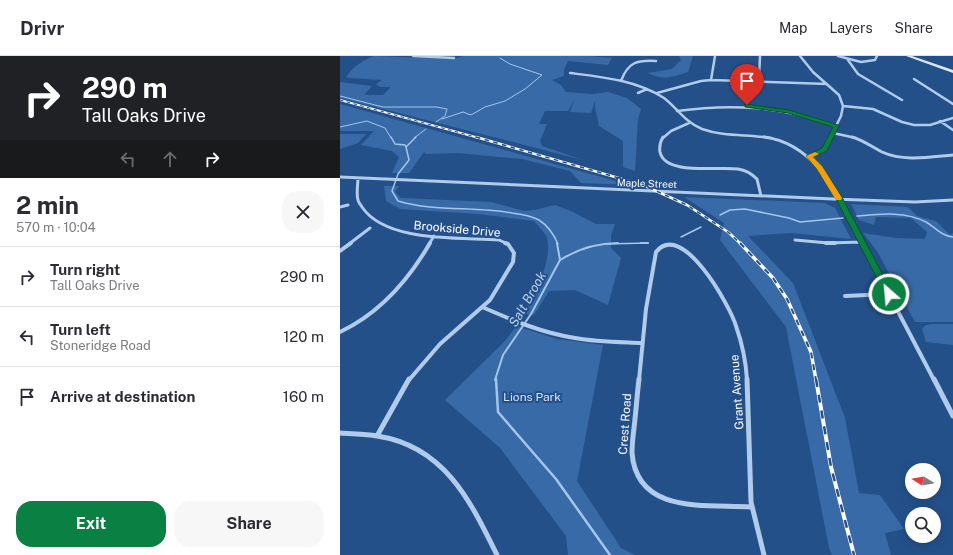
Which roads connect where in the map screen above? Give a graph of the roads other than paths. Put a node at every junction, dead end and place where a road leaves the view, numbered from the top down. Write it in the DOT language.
graph roads {
  1 [pos="413,56"];
  2 [pos="715,56"];
  3 [pos="760,56"];
  4 [pos="800,56"];
  5 [pos="838,56"];
  6 [pos="877,56"];
  7 [pos="908,56"];
  8 [pos="454,58"];
  9 [pos="848,60"];
  10 [pos="656,61"];
  11 [pos="862,62"];
  12 [pos="852,66"];
  13 [pos="953,72"];
  14 [pos="570,73"];
  15 [pos="914,79"];
  16 [pos="711,80"];
  17 [pos="622,81"];
  18 [pos="760,81"];
  19 [pos="827,84"];
  20 [pos="646,89"];
  21 [pos="638,93"];
  22 [pos="657,94"];
  23 [pos="902,100"];
  24 [pos="953,104"];
  25 [pos="843,106"];
  26 [pos="677,111"];
  27 [pos="953,118"];
  28 [pos="940,122"];
  29 [pos="689,123"];
  30 [pos="836,126"];
  31 [pos="953,130"];
  32 [pos="833,133"];
  33 [pos="953,155"];
  34 [pos="809,156"];
  35 [pos="340,177"];
  36 [pos="358,178"];
  37 [pos="352,185"];
  38 [pos="761,196"];
  39 [pos="347,199"];
  40 [pos="839,199"];
  41 [pos="953,200"];
  42 [pos="340,207"];
  43 [pos="370,228"];
  44 [pos="388,233"];
  45 [pos="434,236"];
  46 [pos="795,240"];
  47 [pos="862,242"];
  48 [pos="657,249"];
  49 [pos="340,250"];
  50 [pos="889,294"];
  51 [pos="845,296"];
  52 [pos="482,307"];
  53 [pos="340,332"];
  54 [pos="642,343"];
  55 [pos="953,416"];
  56 [pos="340,433"];
  57 [pos="377,436"];
  58 [pos="752,507"];
  59 [pos="496,555"];
  60 [pos="764,555"];
  1 -- 8 [label="street"];
  2 -- 16 [label="street"];
  3 -- 18 [label="street"];
  4 -- 19 [label="street"];
  5 -- 9 [label="street"];
  6 -- 11 [label="street"];
  7 -- 13 [label="main road"];
  9 -- 11 [label="street"];
  9 -- 12 [label="street"];
  10 -- 17 [label="street"];
  11 -- 12 [label="street"];
  12 -- 23 [label="street"];
  14 -- 17 [label="street"];
  15 -- 24 [label="street"];
  16 -- 18 [label="street"];
  16 -- 22 [label="street"];
  17 -- 20 [label="street"];
  18 -- 19 [label="street"];
  19 -- 25 [label="street"];
  20 -- 21 [label="street"];
  20 -- 22 [label="street"];
  22 -- 26 [label="street"];
  25 -- 28 [label="street"];
  25 -- 30 [label="street"];
  26 -- 29 [label="street"];
  26 -- 30 [label="street"];
  27 -- 28 [label="street"];
  28 -- 31 [label="street"];
  29 -- 34 [label="street"];
  29 -- 38 [label="street"];
  30 -- 32 [label="street"];
  32 -- 33 [label="street"];
  32 -- 34 [label="street"];
  34 -- 40 [label="street"];
  35 -- 36 [label="street, Maple Street"];
  36 -- 37 [label="street"];
  36 -- 38 [label="street, Maple Street"];
  38 -- 40 [label="street, Maple Street"];
  39 -- 42 [label="street"];
  40 -- 41 [label="street, Maple Street"];
  40 -- 47 [label="street"];
  43 -- 49 [label="street"];
  44 -- 45 [label="street, Brookside Drive"];
  45 -- 52 [label="street, Brookside Drive"];
  45 -- 53 [label="street"];
  46 -- 47 [label="street"];
  47 -- 50 [label="street"];
  48 -- 54 [label="street, Crest Road"];
  48 -- 58 [label="street, Grant Avenue"];
  50 -- 51 [label="street"];
  50 -- 55 [label="street"];
  52 -- 54 [label="street"];
  52 -- 57 [label="street, Brookside Drive"];
  54 -- 58 [label="street, Crest Road"];
  56 -- 57 [label="street"];
  57 -- 59 [label="street"];
  58 -- 60 [label="street, Grant Avenue"];
}
